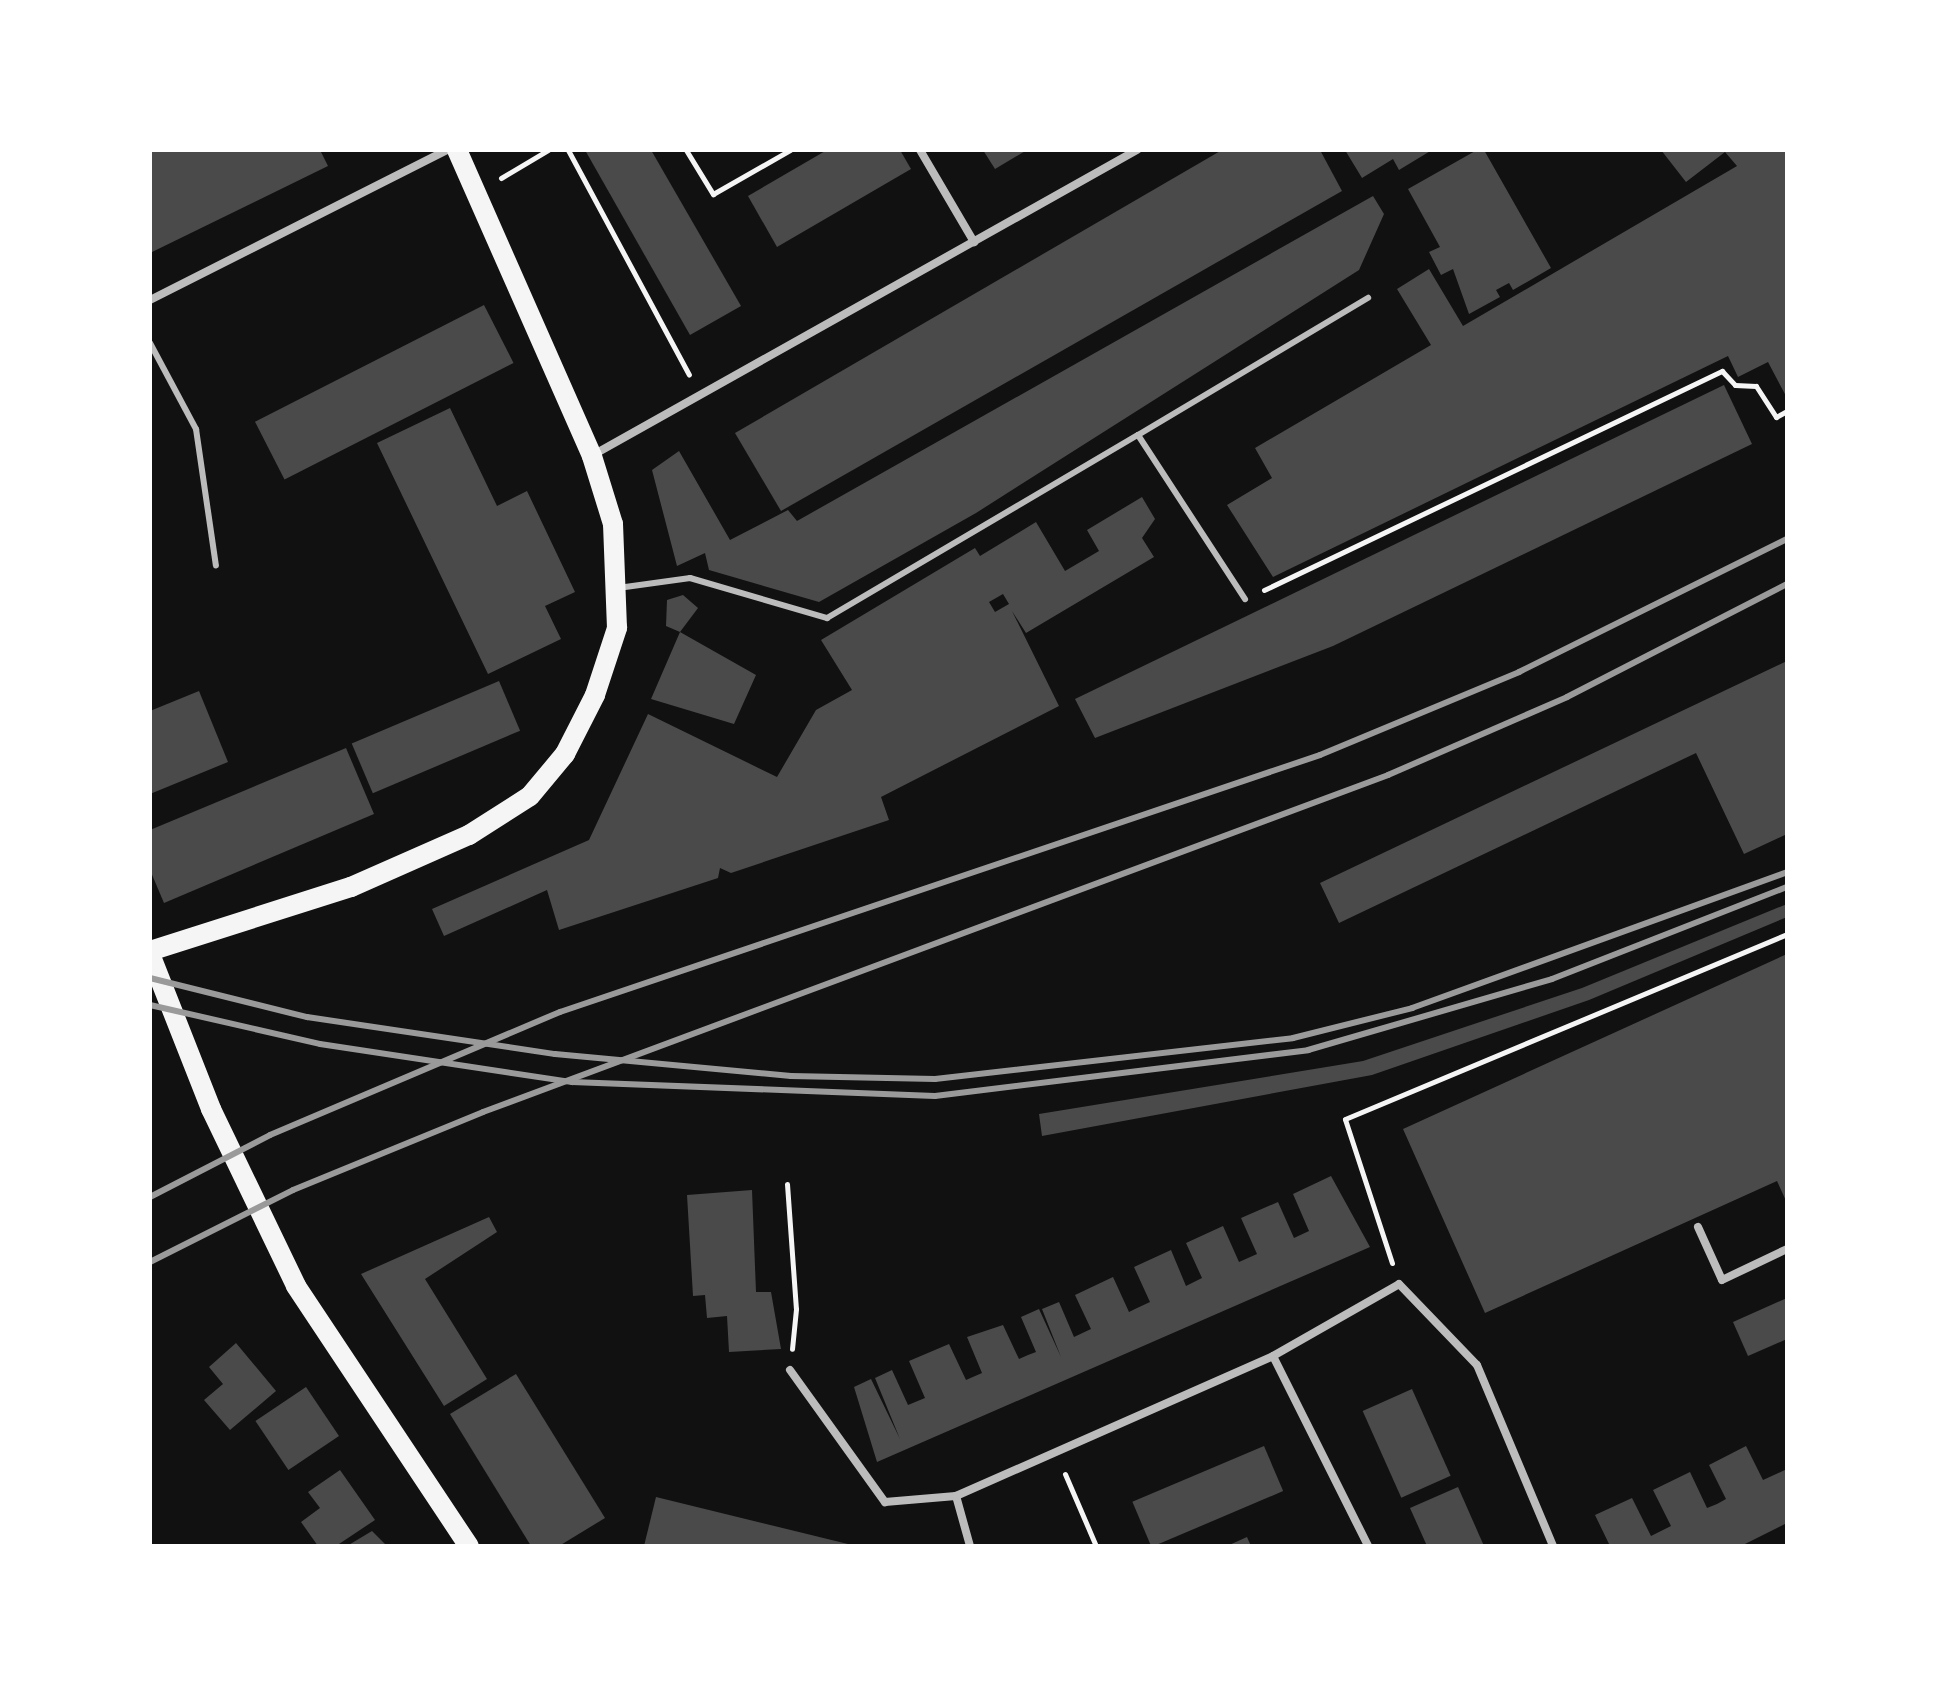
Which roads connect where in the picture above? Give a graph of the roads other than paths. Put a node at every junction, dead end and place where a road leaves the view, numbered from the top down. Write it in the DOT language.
graph roads {
  1 [pos="447,150"];
  2 [pos="457,150"];
  3 [pos="920,150"];
  4 [pos="1137,150"];
  5 [pos="974,242"];
  6 [pos="1368,298"];
  7 [pos="150,300"];
  8 [pos="150,343"];
  9 [pos="1138,435"];
  10 [pos="592,456"];
  11 [pos="216,566"];
  12 [pos="618,588"];
  13 [pos="1245,599"];
  14 [pos="150,952"];
  15 [pos="1698,1227"];
  16 [pos="1787,1249"];
  17 [pos="1273,1356"];
  18 [pos="790,1370"];
  19 [pos="956,1496"];
  20 [pos="469,1546"];
  21 [pos="970,1546"];
  22 [pos="1368,1546"];
  23 [pos="1553,1546"];
  1 -- 7 [label="street"];
  2 -- 10 [label="main road"];
  3 -- 5 [label="street"];
  4 -- 5 [label="street"];
  5 -- 10 [label="street"];
  6 -- 9 [label="lane"];
  8 -- 11 [label="lane"];
  9 -- 12 [label="lane"];
  9 -- 13 [label="lane"];
  10 -- 12 [label="main road"];
  12 -- 14 [label="main road"];
  14 -- 20 [label="main road"];
  15 -- 16 [label="street"];
  17 -- 19 [label="street"];
  17 -- 22 [label="street"];
  17 -- 23 [label="street"];
  18 -- 19 [label="street"];
  19 -- 21 [label="street"];
}
